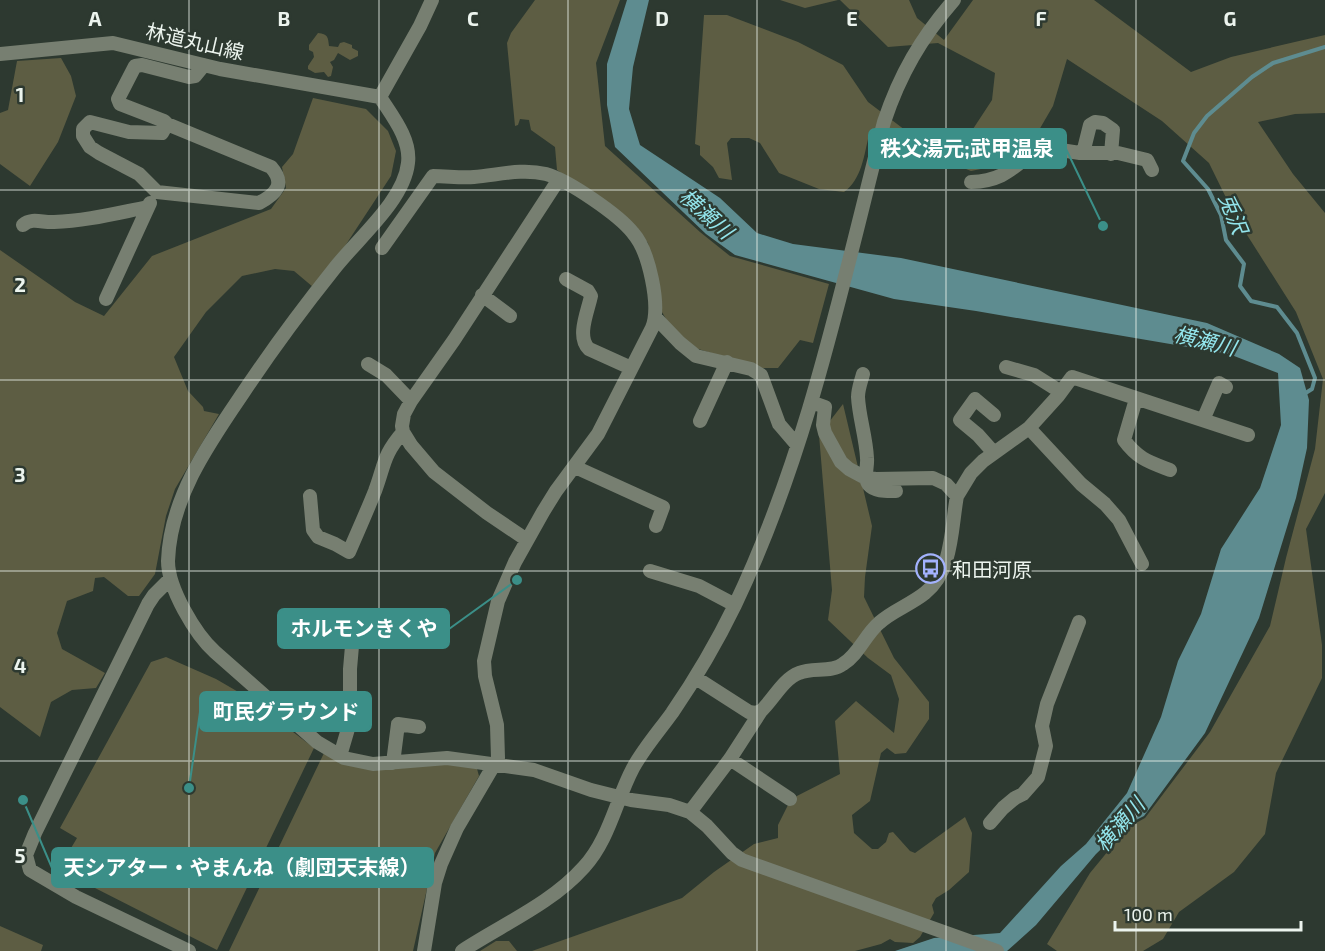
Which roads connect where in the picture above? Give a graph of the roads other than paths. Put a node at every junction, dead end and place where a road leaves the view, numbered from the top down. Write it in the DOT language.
graph roads {
  1 [pos="432,0"];
  2 [pos="954,0"];
  3 [pos="0,54"];
  4 [pos="204,65"];
  5 [pos="380,97"];
  6 [pos="167,124"];
  7 [pos="1083,153"];
  8 [pos="1111,154"];
  9 [pos="1152,170"];
  10 [pos="559,179"];
  11 [pos="971,182"];
  12 [pos="157,192"];
  13 [pos="148,207"];
  14 [pos="23,225"];
  15 [pos="382,248"];
  16 [pos="566,279"];
  17 [pos="482,296"];
  18 [pos="106,299"];
  19 [pos="510,316"];
  20 [pos="656,318"];
  21 [pos="727,362"];
  22 [pos="368,364"];
  23 [pos="631,368"];
  24 [pos="1006,368"];
  25 [pos="863,374"];
  26 [pos="1226,387"];
  27 [pos="1062,392"];
  28 [pos="1136,399"];
  29 [pos="411,401"];
  30 [pos="811,402"];
  31 [pos="994,416"];
  32 [pos="1203,420"];
  33 [pos="700,421"];
  34 [pos="1029,428"];
  35 [pos="403,432"];
  36 [pos="1248,435"];
  37 [pos="797,445"];
  38 [pos="994,453"];
  39 [pos="575,466"];
  40 [pos="1170,470"];
  41 [pos="865,477"];
  42 [pos="896,491"];
  43 [pos="310,496"];
  44 [pos="957,496"];
  45 [pos="656,526"];
  46 [pos="527,540"];
  47 [pos="1142,564"];
  48 [pos="650,571"];
  49 [pos="170,579"];
  50 [pos="735,605"];
  51 [pos="369,621"];
  52 [pos="1079,622"];
  53 [pos="696,678"];
  54 [pos="761,711"];
  55 [pos="418,727"];
  56 [pos="339,756"];
  57 [pos="730,759"];
  58 [pos="393,763"];
  59 [pos="495,763"];
  60 [pos="620,797"];
  61 [pos="790,799"];
  62 [pos="690,812"];
  63 [pos="990,823"];
  64 [pos="180,949"];
  65 [pos="424,951"];
  66 [pos="462,951"];
  67 [pos="997,951"];
  1 -- 5 [label="street"];
  2 -- 30 [label="street"];
  3 -- 4 [label="street, 林道丸山線"];
  4 -- 5 [label="street, 林道丸山線"];
  4 -- 6 [label="street"];
  5 -- 49 [label="street"];
  6 -- 12 [label="street"];
  6 -- 12 [label="street"];
  7 -- 8 [label="street"];
  7 -- 8 [label="street"];
  7 -- 11 [label="street"];
  8 -- 9 [label="street"];
  10 -- 15 [label="street"];
  10 -- 17 [label="street"];
  10 -- 20 [label="street"];
  12 -- 13 [label="street"];
  13 -- 14 [label="street"];
  13 -- 18 [label="street"];
  16 -- 23 [label="street"];
  17 -- 19 [label="street"];
  17 -- 29 [label="street"];
  20 -- 21 [label="street"];
  20 -- 23 [label="street"];
  21 -- 33 [label="street"];
  21 -- 37 [label="street"];
  22 -- 29 [label="street"];
  23 -- 39 [label="street"];
  24 -- 27 [label="street"];
  25 -- 41 [label="street"];
  26 -- 32 [label="street"];
  27 -- 28 [label="street"];
  27 -- 34 [label="street"];
  28 -- 32 [label="street"];
  28 -- 40 [label="street"];
  29 -- 35 [label="street"];
  30 -- 37 [label="street"];
  30 -- 41 [label="street"];
  31 -- 38 [label="street"];
  32 -- 36 [label="street"];
  34 -- 38 [label="street"];
  34 -- 47 [label="street"];
  35 -- 43 [label="street"];
  35 -- 46 [label="street"];
  37 -- 50 [label="street"];
  38 -- 44 [label="street"];
  39 -- 45 [label="street"];
  39 -- 46 [label="street"];
  41 -- 42 [label="street"];
  41 -- 44 [label="street"];
  44 -- 54 [label="street"];
  46 -- 59 [label="street"];
  48 -- 50 [label="street"];
  49 -- 56 [label="street"];
  49 -- 64 [label="street"];
  50 -- 53 [label="street"];
  51 -- 56 [label="street"];
  52 -- 63 [label="street"];
  53 -- 54 [label="street"];
  53 -- 60 [label="street"];
  54 -- 57 [label="street"];
  55 -- 58 [label="street"];
  56 -- 58 [label="street"];
  57 -- 61 [label="street"];
  57 -- 62 [label="street"];
  58 -- 59 [label="street"];
  59 -- 60 [label="street"];
  59 -- 65 [label="street"];
  60 -- 62 [label="street"];
  60 -- 66 [label="street"];
  62 -- 67 [label="street"];
}
